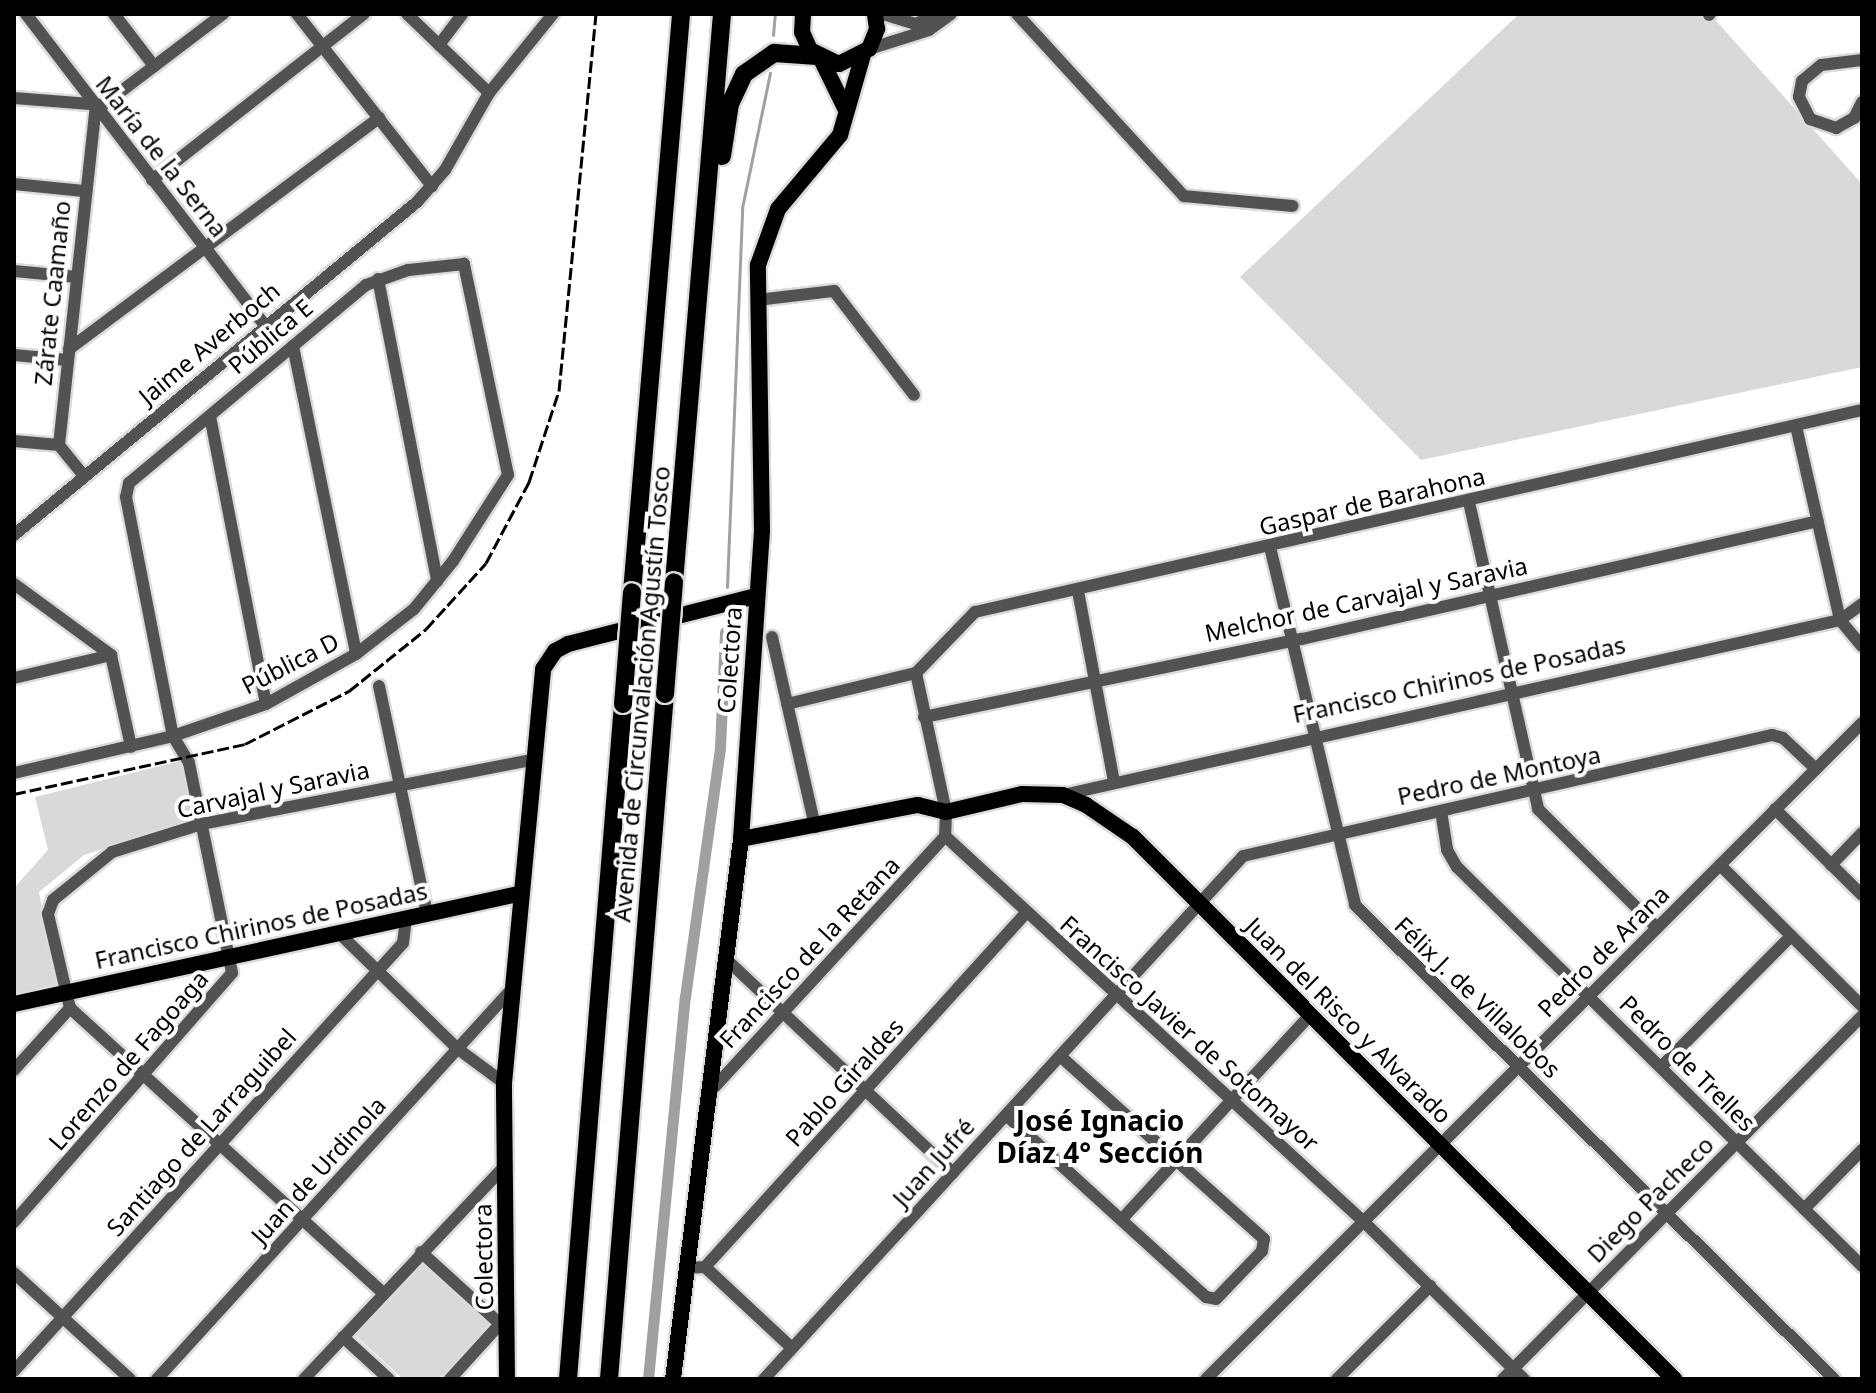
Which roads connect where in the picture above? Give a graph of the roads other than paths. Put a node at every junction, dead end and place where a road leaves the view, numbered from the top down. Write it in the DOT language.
graph roads {
  1 [pos="26,14"];
  2 [pos="114,14"];
  3 [pos="223,14"];
  4 [pos="297,14"];
  5 [pos="364,14"];
  6 [pos="407,14"];
  7 [pos="462,14"];
  8 [pos="553,14"];
  9 [pos="681,14"];
  10 [pos="722,14"];
  11 [pos="803,14"];
  12 [pos="875,14"];
  13 [pos="883,14"];
  14 [pos="940,14"];
  15 [pos="951,14"];
  16 [pos="1017,14"];
  17 [pos="439,45"];
  18 [pos="325,49"];
  19 [pos="866,52"];
  20 [pos="819,58"];
  21 [pos="1862,60"];
  22 [pos="154,66"];
  23 [pos="489,93"];
  24 [pos="14,98"];
  25 [pos="1862,102"];
  26 [pos="96,107"];
  27 [pos="846,113"];
  28 [pos="379,118"];
  29 [pos="152,180"];
  30 [pos="14,184"];
  31 [pos="432,186"];
  32 [pos="84,191"];
  33 [pos="1293,206"];
  34 [pos="206,249"];
  35 [pos="14,271"];
  36 [pos="77,277"];
  37 [pos="378,279"];
  38 [pos="757,300"];
  39 [pos="697,308"];
  40 [pos="265,325"];
  41 [pos="293,346"];
  42 [pos="14,355"];
  43 [pos="68,355"];
  44 [pos="914,395"];
  45 [pos="1862,410"];
  46 [pos="210,416"];
  47 [pos="1796,426"];
  48 [pos="14,441"];
  49 [pos="59,445"];
  50 [pos="508,475"];
  51 [pos="84,476"];
  52 [pos="1469,502"];
  53 [pos="1818,521"];
  54 [pos="14,535"];
  55 [pos="1270,547"];
  56 [pos="437,581"];
  57 [pos="14,584"];
  58 [pos="1078,591"];
  59 [pos="1491,595"];
  60 [pos="757,596"];
  61 [pos="1862,604"];
  62 [pos="1840,620"];
  63 [pos="772,637"];
  64 [pos="1290,640"];
  65 [pos="1862,646"];
  66 [pos="356,654"];
  67 [pos="111,655"];
  68 [pos="916,673"];
  69 [pos="14,678"];
  70 [pos="1095,682"];
  71 [pos="379,686"];
  72 [pos="1513,692"];
  73 [pos="266,704"];
  74 [pos="787,704"];
  75 [pos="924,717"];
  76 [pos="1862,723"];
  77 [pos="173,736"];
  78 [pos="1313,736"];
  79 [pos="131,747"];
  80 [pos="535,759"];
  81 [pos="1816,769"];
  82 [pos="14,773"];
  83 [pos="1114,781"];
  84 [pos="400,784"];
  85 [pos="1533,791"];
  86 [pos="1063,795"];
  87 [pos="1775,809"];
  88 [pos="1441,811"];
  89 [pos="946,812"];
  90 [pos="202,824"];
  91 [pos="815,827"];
  92 [pos="1335,832"];
  93 [pos="1862,833"];
  94 [pos="945,836"];
  95 [pos="741,839"];
  96 [pos="1720,865"];
  97 [pos="1831,865"];
  98 [pos="518,894"];
  99 [pos="1862,895"];
  100 [pos="1199,904"];
  101 [pos="427,913"];
  102 [pos="1026,913"];
  103 [pos="406,918"];
  104 [pos="1657,928"];
  105 [pos="339,933"];
  106 [pos="1791,936"];
  107 [pos="233,958"];
  108 [pos="726,959"];
  109 [pos="376,972"];
  110 [pos="511,990"];
  111 [pos="1115,995"];
  112 [pos="1589,996"];
  113 [pos="68,1000"];
  114 [pos="14,1004"];
  115 [pos="1862,1006"];
  116 [pos="781,1015"];
  117 [pos="1310,1015"];
  118 [pos="1862,1016"];
  119 [pos="458,1049"];
  120 [pos="1060,1056"];
  121 [pos="1518,1067"];
  122 [pos="1661,1067"];
  123 [pos="14,1070"];
  124 [pos="145,1076"];
  125 [pos="504,1083"];
  126 [pos="865,1092"];
  127 [pos="706,1098"];
  128 [pos="1231,1101"];
  129 [pos="1006,1115"];
  130 [pos="1737,1142"];
  131 [pos="220,1144"];
  132 [pos="1440,1144"];
  133 [pos="1862,1150"];
  134 [pos="1177,1160"];
  135 [pos="505,1166"];
  136 [pos="953,1173"];
  137 [pos="1804,1209"];
  138 [pos="1667,1214"];
  139 [pos="303,1219"];
  140 [pos="1122,1219"];
  141 [pos="1363,1221"];
  142 [pos="14,1222"];
  143 [pos="421,1252"];
  144 [pos="1862,1266"];
  145 [pos="705,1267"];
  146 [pos="687,1268"];
  147 [pos="14,1273"];
  148 [pos="1430,1286"];
  149 [pos="383,1293"];
  150 [pos="1588,1293"];
  151 [pos="63,1318"];
  152 [pos="504,1324"];
  153 [pos="343,1337"];
  154 [pos="792,1348"];
  155 [pos="1513,1368"];
  156 [pos="14,1371"];
  157 [pos="130,1379"];
  158 [pos="157,1379"];
  159 [pos="304,1379"];
  160 [pos="389,1379"];
  161 [pos="450,1379"];
  162 [pos="507,1379"];
  163 [pos="568,1379"];
  164 [pos="609,1379"];
  165 [pos="673,1379"];
  166 [pos="764,1379"];
  167 [pos="1206,1379"];
  168 [pos="1337,1379"];
  169 [pos="1503,1379"];
  170 [pos="1524,1379"];
  171 [pos="1674,1379"];
  172 [pos="1834,1379"];
  1 -- 26 [label="street, María de la Serna"];
  2 -- 22 [label="street"];
  3 -- 22 [label="street"];
  4 -- 18 [label="street"];
  5 -- 18 [label="street"];
  6 -- 17 [label="street"];
  7 -- 17 [label="street"];
  8 -- 23 [label="street, Jaime Averboch"];
  9 -- 163 [label="highway, Avenida de Circunvalación Agustín Tosco, bridge"];
  10 -- 39 [label="highway, Avenida de Circunvalación Agustín Tosco"];
  11 -- 20 [label="main road"];
  12 -- 19 [label="main road"];
  13 -- 14 [label="street"];
  15 -- 19 [label="street"];
  16 -- 33 [label="street"];
  17 -- 23 [label="street"];
  18 -- 28 [label="street"];
  18 -- 29 [label="street"];
  19 -- 20 [label="main road"];
  19 -- 27 [label="main road"];
  20 -- 27 [label="main road"];
  20 -- 39 [label="highway"];
  21 -- 25 [label="street"];
  22 -- 26 [label="street"];
  23 -- 31 [label="street, Jaime Averboch"];
  24 -- 26 [label="street"];
  26 -- 29 [label="street, María de la Serna"];
  26 -- 32 [label="street, Zárate Caamaño"];
  27 -- 38 [label="main road"];
  28 -- 31 [label="street"];
  28 -- 34 [label="street"];
  29 -- 34 [label="street, María de la Serna"];
  30 -- 32 [label="street"];
  31 -- 40 [label="street, Jaime Averboch"];
  32 -- 36 [label="street, Zárate Caamaño"];
  34 -- 40 [label="street, María de la Serna"];
  34 -- 43 [label="street"];
  35 -- 36 [label="street"];
  36 -- 43 [label="street, Zárate Caamaño"];
  37 -- 41 [label="street, Pública E"];
  37 -- 50 [label="street, Pública E"];
  37 -- 56 [label="street"];
  38 -- 44 [label="street"];
  38 -- 60 [label="main road"];
  39 -- 164 [label="highway, Avenida de Circunvalación Agustín Tosco, bridge"];
  40 -- 51 [label="street, Jaime Averboch"];
  41 -- 46 [label="street, Pública E"];
  41 -- 66 [label="street"];
  42 -- 43 [label="street"];
  43 -- 49 [label="street, Zárate Caamaño"];
  45 -- 47 [label="street, Gaspar de Barahona"];
  46 -- 73 [label="street"];
  46 -- 77 [label="street, Pública E"];
  47 -- 52 [label="street, Gaspar de Barahona"];
  47 -- 53 [label="street"];
  48 -- 49 [label="street"];
  49 -- 51 [label="street"];
  50 -- 56 [label="street, Pública D"];
  51 -- 54 [label="street, Jaime Averboch"];
  52 -- 55 [label="street, Gaspar de Barahona"];
  52 -- 59 [label="street"];
  53 -- 59 [label="street, Melchor de Carvajal y Saravia"];
  53 -- 62 [label="street"];
  55 -- 58 [label="street, Gaspar de Barahona"];
  55 -- 64 [label="street, Félix J. de Villalobos"];
  56 -- 66 [label="street, Pública D"];
  57 -- 67 [label="street"];
  58 -- 68 [label="street, Gaspar de Barahona"];
  58 -- 70 [label="street"];
  59 -- 64 [label="street, Melchor de Carvajal y Saravia"];
  59 -- 72 [label="street"];
  60 -- 80 [label="main road, Colectora"];
  60 -- 95 [label="main road, Colectora"];
  61 -- 62 [label="street, Francisco Chirinos de Posadas"];
  62 -- 65 [label="street"];
  62 -- 72 [label="street, Francisco Chirinos de Posadas"];
  63 -- 74 [label="street"];
  64 -- 70 [label="street, Melchor de Carvajal y Saravia"];
  64 -- 78 [label="street, Félix J. de Villalobos"];
  66 -- 73 [label="street, Pública D"];
  67 -- 69 [label="street"];
  67 -- 79 [label="street"];
  68 -- 74 [label="street"];
  68 -- 75 [label="street"];
  70 -- 75 [label="street, Melchor de Carvajal y Saravia"];
  70 -- 83 [label="street"];
  71 -- 84 [label="street"];
  72 -- 78 [label="street, Francisco Chirinos de Posadas"];
  72 -- 85 [label="street"];
  73 -- 77 [label="street, Pública D"];
  74 -- 91 [label="street"];
  75 -- 89 [label="street"];
  76 -- 81 [label="street, Pedro de Arana"];
  77 -- 79 [label="street, Pública D"];
  77 -- 90 [label="street"];
  78 -- 83 [label="street, Francisco Chirinos de Posadas"];
  78 -- 92 [label="street, Félix J. de Villalobos"];
  79 -- 82 [label="street, Pública D"];
  80 -- 84 [label="street, Carvajal y Saravia"];
  80 -- 98 [label="main road, Colectora"];
  81 -- 85 [label="street, Pedro de Montoya"];
  81 -- 87 [label="street, Pedro de Arana"];
  83 -- 86 [label="street, Francisco Chirinos de Posadas"];
  84 -- 90 [label="street, Carvajal y Saravia"];
  84 -- 101 [label="street"];
  85 -- 88 [label="street, Pedro de Montoya"];
  85 -- 104 [label="street"];
  86 -- 89 [label="main road, Juan del Risco y Alvarado"];
  86 -- 100 [label="main road, Juan del Risco y Alvarado"];
  87 -- 96 [label="street, Pedro de Arana"];
  87 -- 97 [label="street"];
  88 -- 92 [label="street, Pedro de Montoya"];
  88 -- 112 [label="street, Pedro de Trelles"];
  89 -- 91 [label="main road"];
  89 -- 94 [label="street"];
  90 -- 107 [label="street"];
  90 -- 113 [label="street, Carvajal y Saravia"];
  91 -- 95 [label="main road"];
  92 -- 100 [label="street, Pedro de Montoya"];
  92 -- 121 [label="street, Félix J. de Villalobos"];
  93 -- 97 [label="street"];
  94 -- 102 [label="street, Francisco Javier de Sotomayor"];
  94 -- 116 [label="street, Francisco de la Retana"];
  95 -- 108 [label="main road, Colectora"];
  96 -- 104 [label="street, Pedro de Arana"];
  96 -- 106 [label="street"];
  97 -- 99 [label="street"];
  98 -- 101 [label="main road, Francisco Chirinos de Posadas"];
  98 -- 110 [label="main road, Colectora"];
  100 -- 111 [label="street, Juan Jufré"];
  100 -- 117 [label="main road, Juan del Risco y Alvarado"];
  101 -- 103 [label="main road, Francisco Chirinos de Posadas"];
  102 -- 111 [label="street, Francisco Javier de Sotomayor"];
  102 -- 126 [label="street, Pablo Giraldes"];
  103 -- 105 [label="main road, Francisco Chirinos de Posadas"];
  103 -- 109 [label="street, Santiago de Larraguibel"];
  104 -- 112 [label="street, Pedro de Arana"];
  105 -- 107 [label="main road, Francisco Chirinos de Posadas"];
  105 -- 109 [label="street"];
  106 -- 115 [label="street"];
  106 -- 122 [label="street"];
  107 -- 113 [label="main road, Francisco Chirinos de Posadas"];
  107 -- 124 [label="street, Lorenzo de Fagoaga"];
  108 -- 116 [label="street"];
  108 -- 127 [label="main road, Colectora"];
  109 -- 119 [label="street"];
  109 -- 131 [label="street, Santiago de Larraguibel"];
  110 -- 119 [label="street, Juan de Urdinola"];
  110 -- 125 [label="main road, Colectora"];
  111 -- 120 [label="street, Juan Jufré"];
  111 -- 128 [label="street, Francisco Javier de Sotomayor"];
  112 -- 121 [label="street, Pedro de Arana"];
  112 -- 122 [label="street, Pedro de Trelles"];
  113 -- 114 [label="main road, Francisco Chirinos de Posadas"];
  113 -- 123 [label="street"];
  113 -- 124 [label="street"];
  116 -- 126 [label="street"];
  116 -- 127 [label="street, Francisco de la Retana"];
  117 -- 128 [label="street"];
  117 -- 132 [label="main road, Juan del Risco y Alvarado"];
  118 -- 130 [label="street, Diego Pacheco"];
  119 -- 125 [label="street"];
  119 -- 139 [label="street, Juan de Urdinola"];
  120 -- 129 [label="street, Juan Jufré"];
  120 -- 134 [label="street"];
  121 -- 132 [label="street, Pedro de Arana"];
  121 -- 138 [label="street, Félix J. de Villalobos"];
  122 -- 130 [label="street, Pedro de Trelles"];
  124 -- 131 [label="street"];
  124 -- 142 [label="street, Lorenzo de Fagoaga"];
  125 -- 135 [label="main road, Colectora"];
  126 -- 136 [label="street"];
  126 -- 145 [label="street, Pablo Giraldes"];
  127 -- 146 [label="main road, Colectora"];
  128 -- 134 [label="street"];
  128 -- 141 [label="street, Francisco Javier de Sotomayor"];
  129 -- 136 [label="street, Juan Jufré"];
  129 -- 140 [label="street"];
  130 -- 137 [label="street, Pedro de Trelles"];
  130 -- 138 [label="street, Diego Pacheco"];
  131 -- 139 [label="street"];
  131 -- 151 [label="street, Santiago de Larraguibel"];
  132 -- 141 [label="street, Pedro de Arana"];
  132 -- 150 [label="main road, Juan del Risco y Alvarado"];
  133 -- 137 [label="street"];
  134 -- 140 [label="street"];
  134 -- 140 [label="street"];
  135 -- 143 [label="street"];
  135 -- 152 [label="main road, Colectora"];
  136 -- 154 [label="street, Juan Jufré"];
  137 -- 144 [label="street, Pedro de Trelles"];
  138 -- 150 [label="street, Diego Pacheco"];
  138 -- 172 [label="street, Félix J. de Villalobos"];
  139 -- 149 [label="street"];
  139 -- 158 [label="street, Juan de Urdinola"];
  141 -- 148 [label="street, Francisco Javier de Sotomayor"];
  141 -- 167 [label="street, Pedro de Arana"];
  143 -- 149 [label="street"];
  143 -- 152 [label="street"];
  145 -- 146 [label="street"];
  145 -- 154 [label="street"];
  146 -- 165 [label="main road, Colectora"];
  147 -- 151 [label="street"];
  148 -- 155 [label="street, Francisco Javier de Sotomayor"];
  148 -- 168 [label="street"];
  149 -- 153 [label="street"];
  150 -- 155 [label="street, Diego Pacheco"];
  150 -- 171 [label="main road, Juan del Risco y Alvarado"];
  151 -- 156 [label="street, Santiago de Larraguibel"];
  151 -- 157 [label="street"];
  152 -- 161 [label="street"];
  152 -- 162 [label="main road, Colectora"];
  153 -- 159 [label="street"];
  153 -- 160 [label="street"];
  154 -- 166 [label="street, Juan Jufré"];
  155 -- 169 [label="street, Diego Pacheco"];
  155 -- 170 [label="street, Francisco Javier de Sotomayor"];
}
